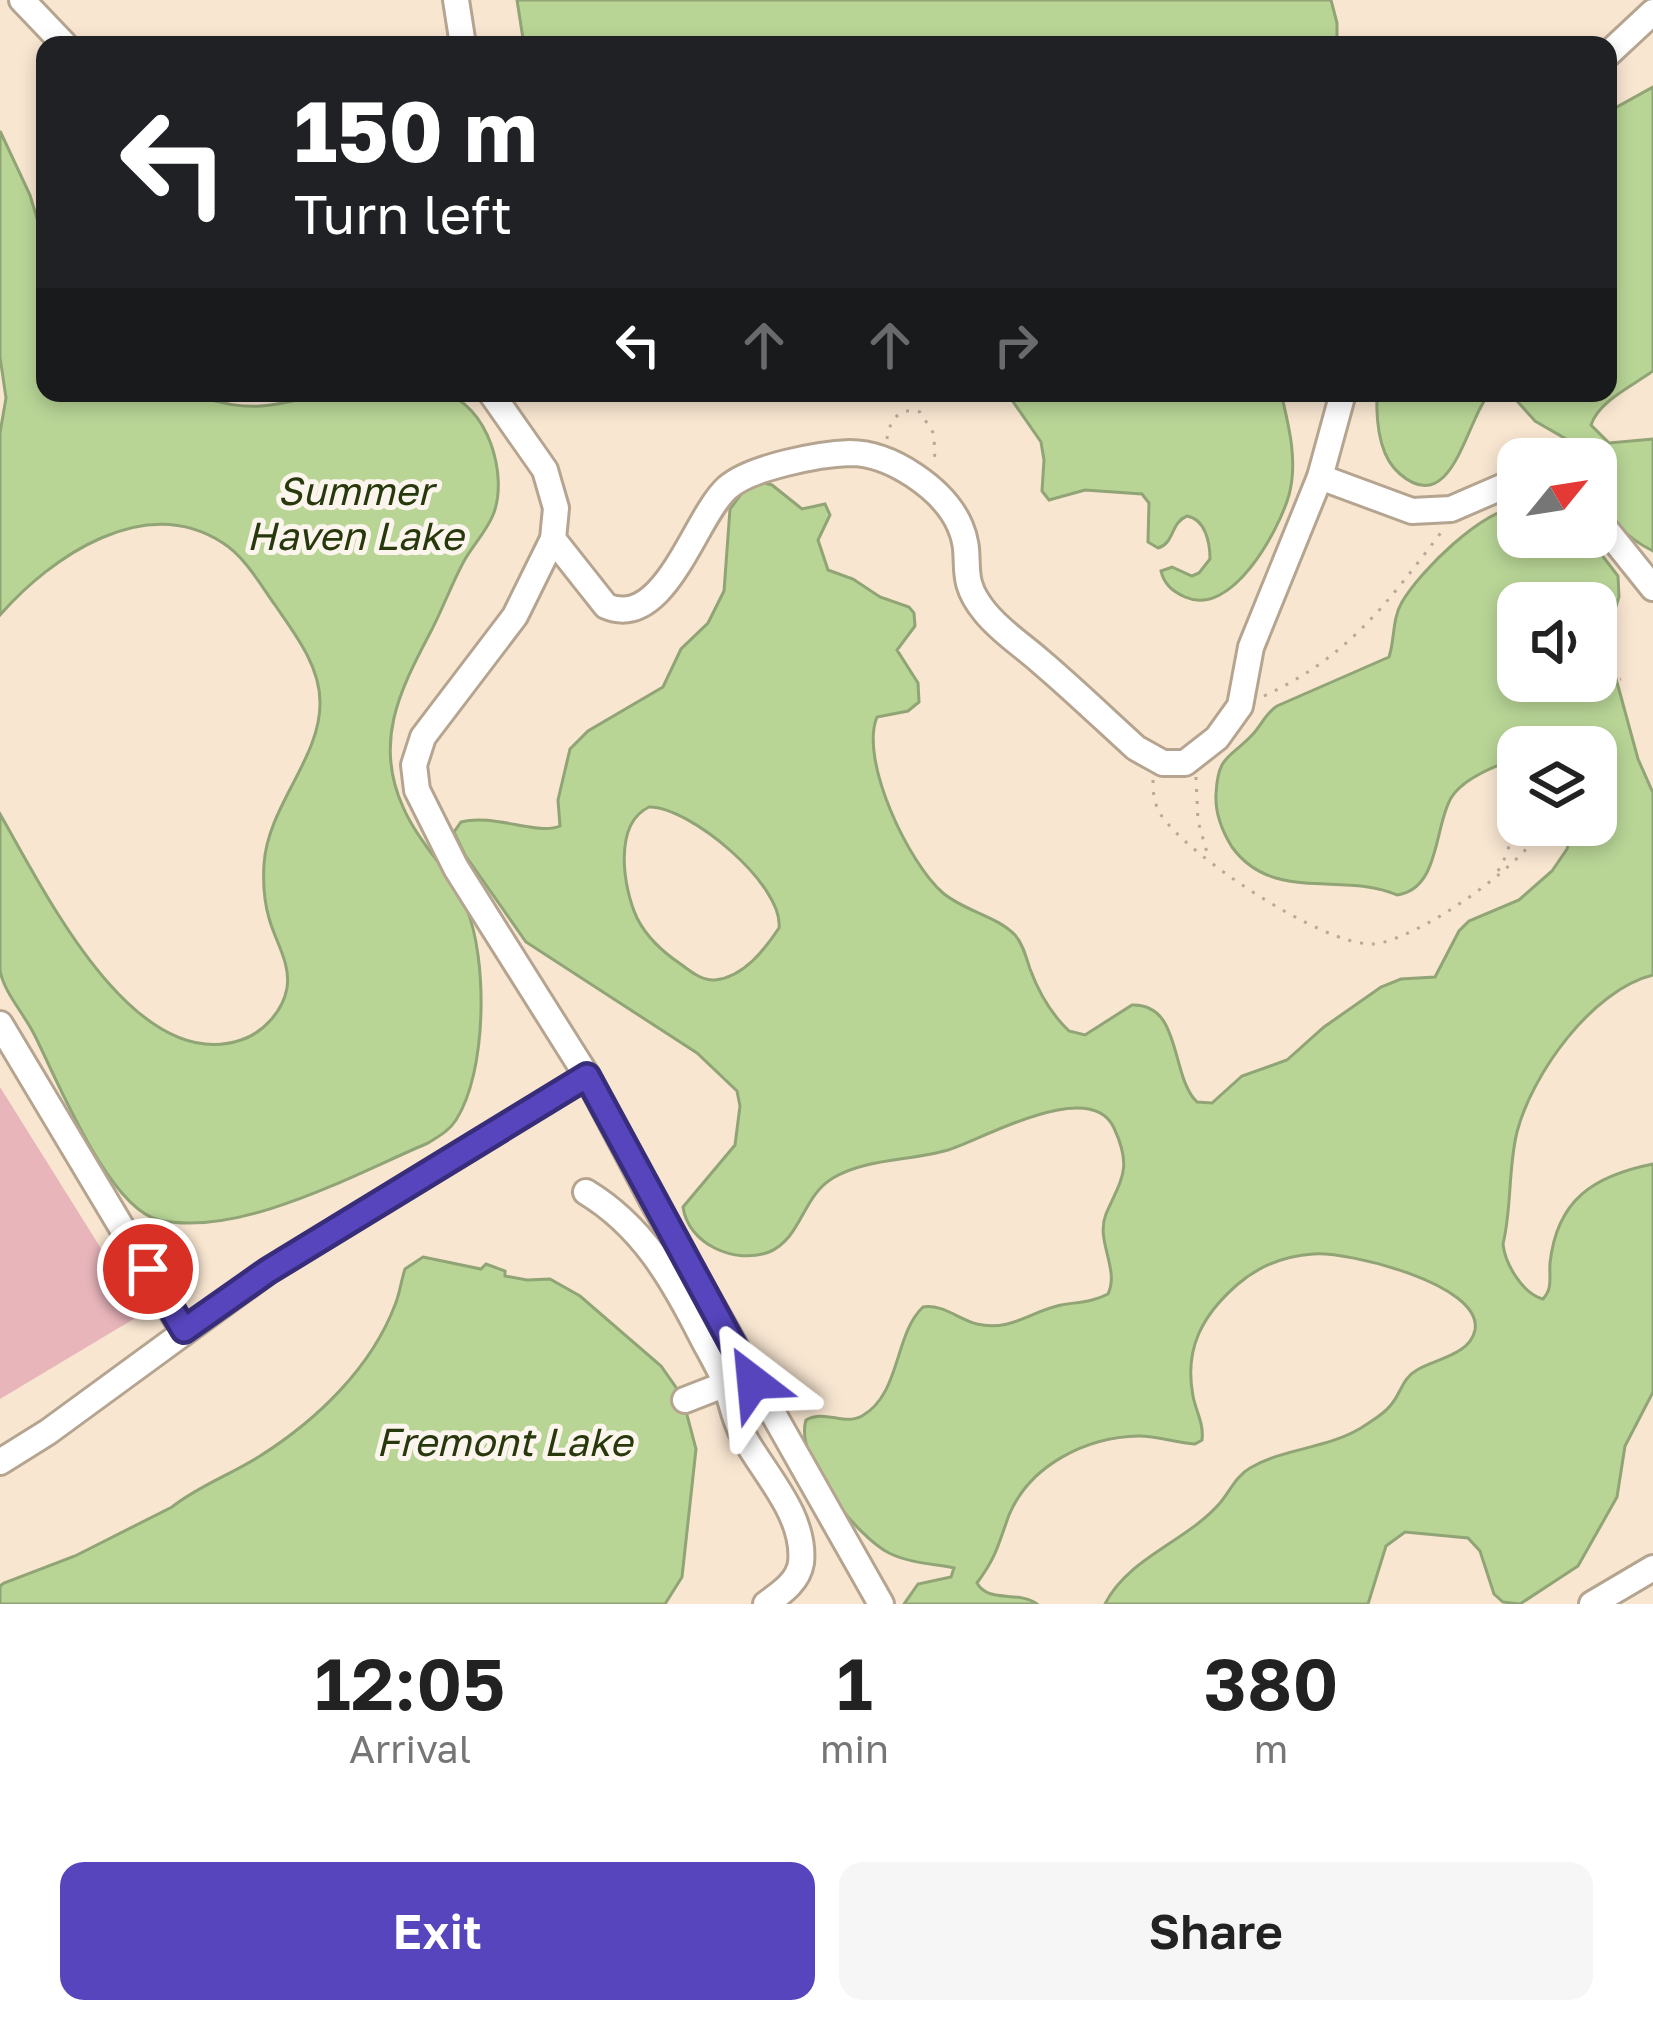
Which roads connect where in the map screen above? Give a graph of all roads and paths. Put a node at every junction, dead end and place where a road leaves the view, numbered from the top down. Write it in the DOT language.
graph roads {
  1 [pos="22,0"];
  2 [pos="456,0"];
  3 [pos="1653,12"];
  4 [pos="56,36"];
  5 [pos="462,36"];
  6 [pos="1617,46"];
  7 [pos="497,402"];
  8 [pos="1341,402"];
  9 [pos="890,464"];
  10 [pos="1320,477"];
  11 [pos="1497,489"];
  12 [pos="940,497"];
  13 [pos="1462,505"];
  14 [pos="554,539"];
  15 [pos="1617,543"];
  16 [pos="1653,588"];
  17 [pos="1621,679"];
  18 [pos="1617,681"];
  19 [pos="1240,706"];
  20 [pos="1147,755"];
  21 [pos="1196,758"];
  22 [pos="1509,846"];
  23 [pos="1528,846"];
  24 [pos="1209,860"];
  25 [pos="1494,878"];
  26 [pos="0,1024"];
  27 [pos="587,1076"];
  28 [pos="586,1192"];
  29 [pos="184,1330"];
  30 [pos="726,1384"];
  31 [pos="685,1400"];
  32 [pos="0,1462"];
  33 [pos="1653,1568"];
  34 [pos="766,1604"];
  35 [pos="881,1604"];
  36 [pos="1592,1604"];
  1 -- 4 [label="street"];
  2 -- 5 [label="street"];
  3 -- 6 [label="street"];
  7 -- 14 [label="street"];
  8 -- 10 [label="street"];
  9 -- 12 [label="street"];
  9 -- 12 [label="path"];
  9 -- 14 [label="street"];
  10 -- 13 [label="street"];
  10 -- 19 [label="street"];
  11 -- 13 [label="street"];
  12 -- 20 [label="street"];
  13 -- 19 [label="path"];
  14 -- 27 [label="street"];
  15 -- 16 [label="street"];
  17 -- 18 [label="path"];
  19 -- 21 [label="street"];
  20 -- 21 [label="street"];
  20 -- 24 [label="path"];
  21 -- 24 [label="path"];
  22 -- 25 [label="path"];
  23 -- 25 [label="path"];
  24 -- 25 [label="path"];
  26 -- 29 [label="street"];
  27 -- 29 [label="street"];
  27 -- 35 [label="street"];
  28 -- 30 [label="street"];
  29 -- 32 [label="street"];
  30 -- 31 [label="street"];
  30 -- 34 [label="street"];
  33 -- 36 [label="street"];
}
